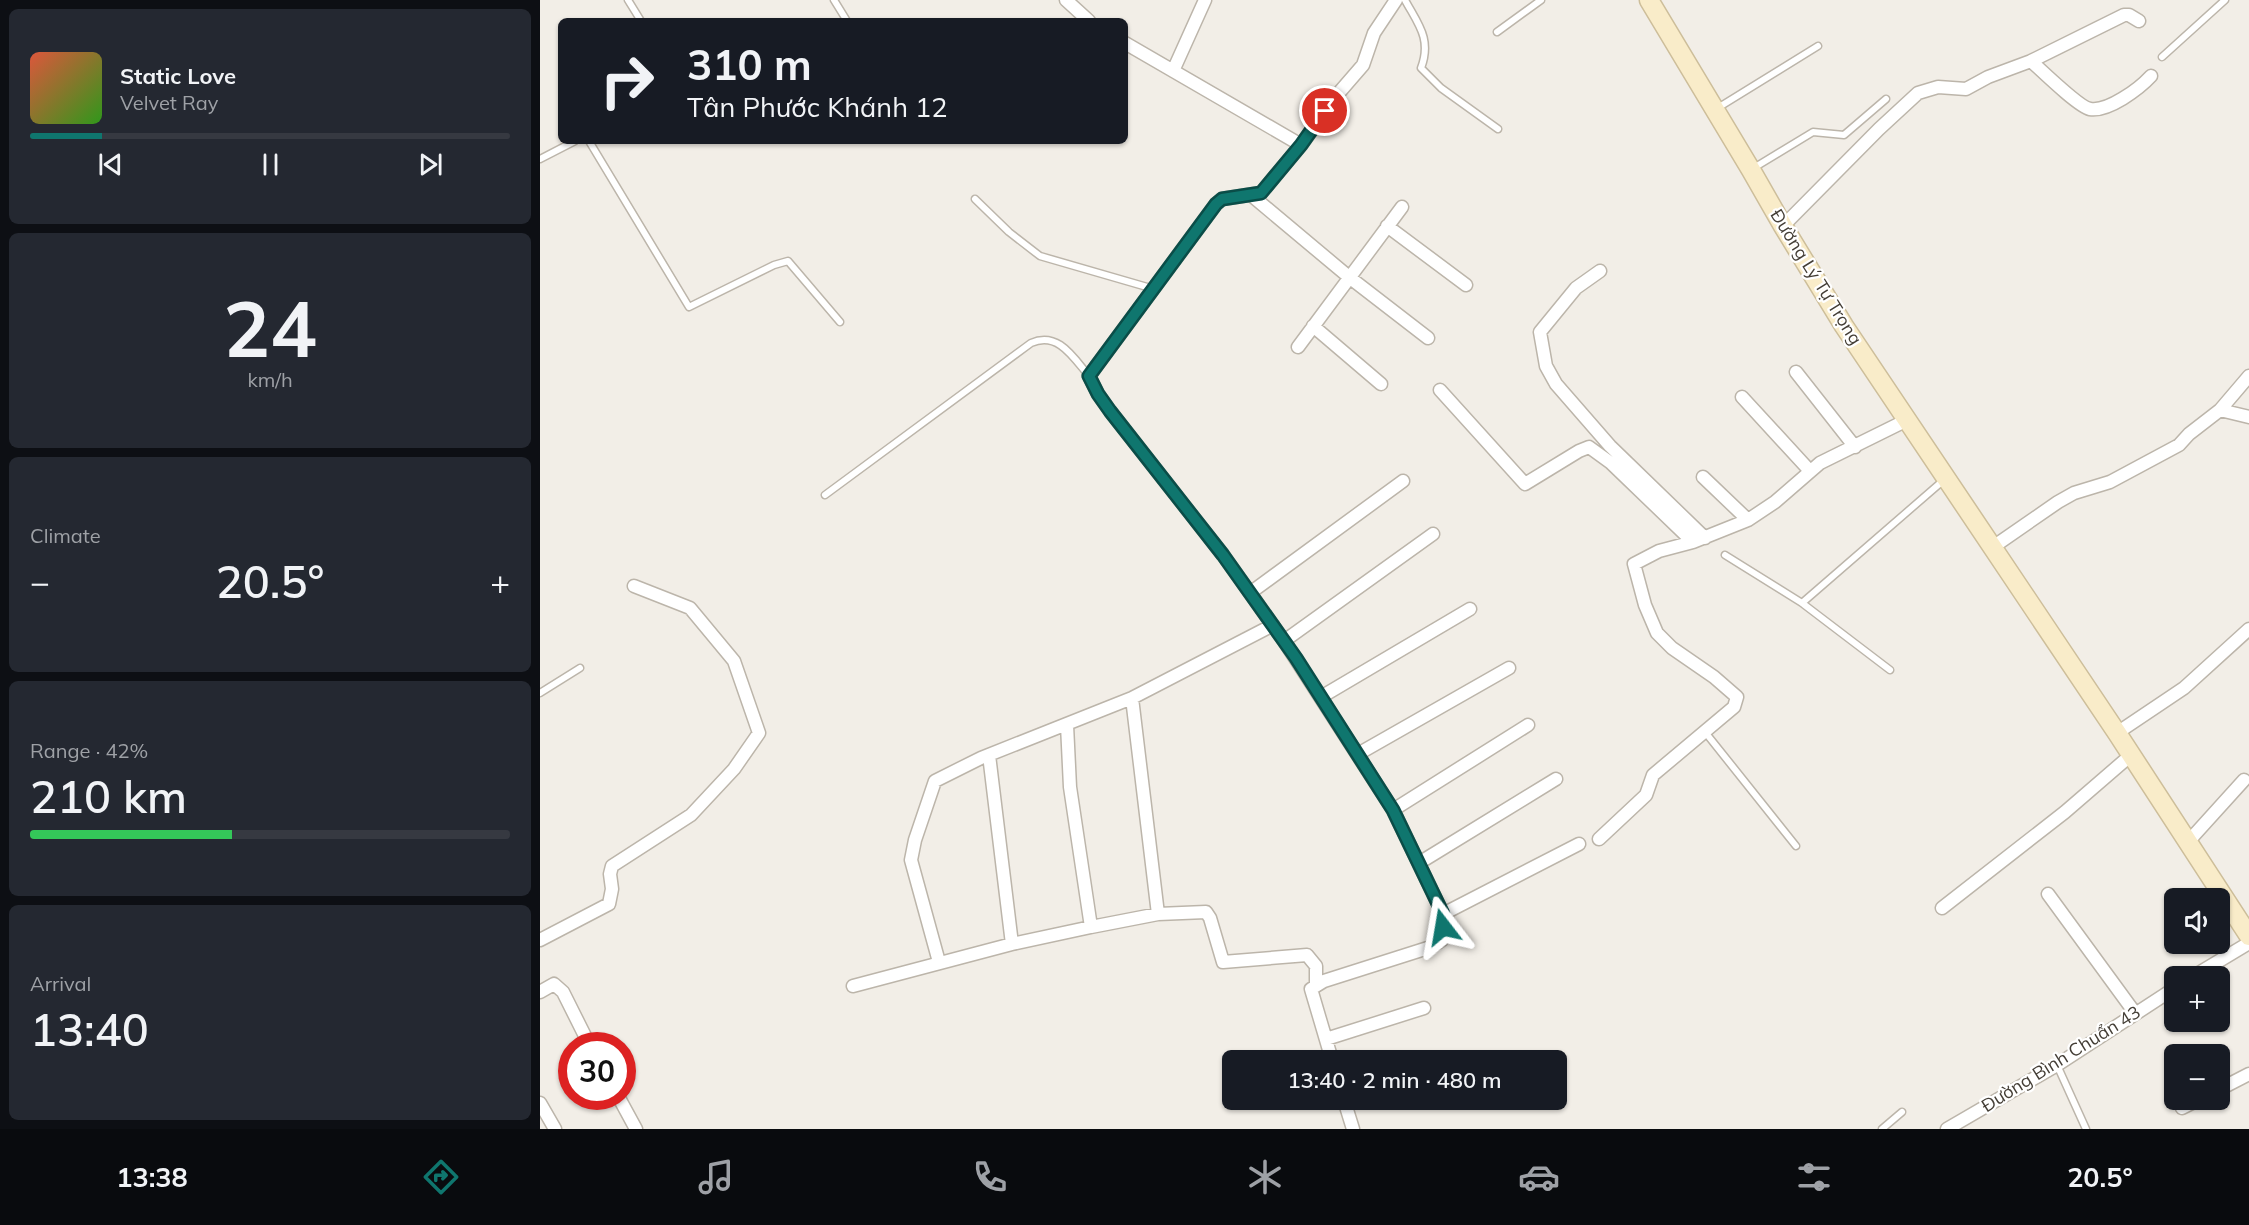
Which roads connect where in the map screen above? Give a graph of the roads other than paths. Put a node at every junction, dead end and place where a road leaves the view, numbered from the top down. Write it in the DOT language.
graph roads {
  1 [pos="628,0"];
  2 [pos="834,0"];
  3 [pos="1066,0"];
  4 [pos="1205,0"];
  5 [pos="1396,0"];
  6 [pos="1405,0"];
  7 [pos="1541,0"];
  8 [pos="1649,0"];
  9 [pos="2225,0"];
  10 [pos="639,18"];
  11 [pos="845,18"];
  12 [pos="1086,18"];
  13 [pos="2139,21"];
  14 [pos="1497,32"];
  15 [pos="1128,45"];
  16 [pos="1818,46"];
  17 [pos="2162,57"];
  18 [pos="2031,61"];
  19 [pos="1173,71"];
  20 [pos="2151,76"];
  21 [pos="1886,99"];
  22 [pos="1716,110"];
  23 [pos="1498,129"];
  24 [pos="569,144"];
  25 [pos="592,144"];
  26 [pos="1301,145"];
  27 [pos="540,159"];
  28 [pos="1751,170"];
  29 [pos="1251,195"];
  30 [pos="975,199"];
  31 [pos="1402,207"];
  32 [pos="1387,226"];
  33 [pos="1782,226"];
  34 [pos="1600,271"];
  35 [pos="1349,277"];
  36 [pos="1466,285"];
  37 [pos="1154,289"];
  38 [pos="840,322"];
  39 [pos="1313,326"];
  40 [pos="1428,338"];
  41 [pos="1298,347"];
  42 [pos="1796,372"];
  43 [pos="1089,376"];
  44 [pos="2249,376"];
  45 [pos="1381,384"];
  46 [pos="1440,390"];
  47 [pos="1742,397"];
  48 [pos="2220,410"];
  49 [pos="2249,417"];
  50 [pos="1908,420"];
  51 [pos="1855,447"];
  52 [pos="1810,471"];
  53 [pos="1703,477"];
  54 [pos="1945,478"];
  55 [pos="1403,481"];
  56 [pos="825,495"];
  57 [pos="1748,520"];
  58 [pos="1433,534"];
  59 [pos="1699,540"];
  60 [pos="1993,547"];
  61 [pos="1725,555"];
  62 [pos="634,586"];
  63 [pos="1250,593"];
  64 [pos="1802,603"];
  65 [pos="1470,609"];
  66 [pos="1273,625"];
  67 [pos="2249,628"];
  68 [pos="1284,641"];
  69 [pos="580,668"];
  70 [pos="1509,668"];
  71 [pos="1890,670"];
  72 [pos="540,693"];
  73 [pos="1321,697"];
  74 [pos="1132,698"];
  75 [pos="1067,725"];
  76 [pos="1528,725"];
  77 [pos="1705,732"];
  78 [pos="2117,733"];
  79 [pos="1358,754"];
  80 [pos="989,755"];
  81 [pos="2131,755"];
  82 [pos="1556,779"];
  83 [pos="2244,780"];
  84 [pos="1393,810"];
  85 [pos="1599,839"];
  86 [pos="2187,843"];
  87 [pos="1579,844"];
  88 [pos="1796,846"];
  89 [pos="1419,863"];
  90 [pos="2048,894"];
  91 [pos="1942,908"];
  92 [pos="1158,914"];
  93 [pos="1443,914"];
  94 [pos="1091,927"];
  95 [pos="2249,936"];
  96 [pos="540,940"];
  97 [pos="2249,943"];
  98 [pos="1012,944"];
  99 [pos="939,962"];
  100 [pos="2211,966"];
  101 [pos="854,986"];
  102 [pos="1316,986"];
  103 [pos="540,992"];
  104 [pos="2164,995"];
  105 [pos="1424,1008"];
  106 [pos="2135,1013"];
  107 [pos="583,1032"];
  108 [pos="1326,1039"];
  109 [pos="1329,1050"];
  110 [pos="2057,1065"];
  111 [pos="2249,1074"];
  112 [pos="2230,1084"];
  113 [pos="540,1103"];
  114 [pos="626,1110"];
  115 [pos="1349,1110"];
  116 [pos="1902,1112"];
  117 [pos="555,1129"];
  118 [pos="636,1129"];
  119 [pos="1353,1129"];
  120 [pos="1882,1129"];
  121 [pos="1947,1129"];
  122 [pos="2086,1129"];
  1 -- 10 [label="lane"];
  2 -- 11 [label="lane"];
  3 -- 12 [label="street"];
  4 -- 19 [label="street"];
  5 -- 26 [label="street"];
  6 -- 23 [label="lane"];
  7 -- 14 [label="lane"];
  8 -- 22 [label="main road, Đường Lý Tự Trọng"];
  9 -- 17 [label="lane"];
  13 -- 18 [label="street"];
  15 -- 19 [label="street"];
  16 -- 22 [label="lane"];
  18 -- 20 [label="street"];
  18 -- 33 [label="street"];
  19 -- 26 [label="street"];
  21 -- 28 [label="lane"];
  22 -- 28 [label="main road, Đường Lý Tự Trọng"];
  24 -- 27 [label="lane"];
  25 -- 38 [label="lane"];
  26 -- 29 [label="street"];
  28 -- 33 [label="main road, Đường Lý Tự Trọng"];
  29 -- 35 [label="street"];
  29 -- 37 [label="street"];
  30 -- 37 [label="lane"];
  31 -- 32 [label="street"];
  32 -- 35 [label="street"];
  32 -- 36 [label="street"];
  33 -- 50 [label="main road, Đường Lý Tự Trọng"];
  34 -- 59 [label="street"];
  35 -- 39 [label="street"];
  35 -- 40 [label="street"];
  37 -- 43 [label="street"];
  39 -- 41 [label="street"];
  39 -- 45 [label="street"];
  42 -- 51 [label="street"];
  43 -- 56 [label="lane"];
  43 -- 63 [label="street"];
  44 -- 48 [label="street"];
  46 -- 59 [label="street"];
  47 -- 52 [label="street"];
  48 -- 49 [label="street"];
  48 -- 60 [label="street"];
  50 -- 51 [label="street"];
  50 -- 54 [label="main road, Đường Lý Tự Trọng"];
  51 -- 52 [label="street"];
  52 -- 57 [label="street"];
  53 -- 57 [label="street"];
  54 -- 60 [label="main road, Đường Lý Tự Trọng"];
  54 -- 64 [label="lane"];
  55 -- 63 [label="street"];
  57 -- 59 [label="street"];
  58 -- 68 [label="street"];
  59 -- 77 [label="street"];
  60 -- 78 [label="main road, Đường Lý Tự Trọng"];
  61 -- 64 [label="lane"];
  62 -- 96 [label="street"];
  63 -- 66 [label="street"];
  64 -- 71 [label="lane"];
  65 -- 73 [label="street"];
  66 -- 68 [label="street"];
  66 -- 74 [label="street"];
  67 -- 78 [label="street"];
  68 -- 73 [label="street"];
  69 -- 72 [label="lane"];
  70 -- 79 [label="street"];
  73 -- 79 [label="street"];
  74 -- 75 [label="street"];
  74 -- 92 [label="street"];
  75 -- 80 [label="street"];
  75 -- 94 [label="street"];
  76 -- 84 [label="street"];
  77 -- 85 [label="street"];
  77 -- 88 [label="lane"];
  78 -- 81 [label="main road, Đường Lý Tự Trọng"];
  79 -- 84 [label="street"];
  80 -- 98 [label="street"];
  80 -- 99 [label="street"];
  81 -- 86 [label="main road, Đường Lý Tự Trọng"];
  81 -- 91 [label="street"];
  82 -- 89 [label="street"];
  83 -- 86 [label="street"];
  84 -- 89 [label="street"];
  86 -- 95 [label="main road, Đường Lý Tự Trọng"];
  87 -- 93 [label="street"];
  89 -- 93 [label="street"];
  90 -- 106 [label="street"];
  92 -- 94 [label="street"];
  92 -- 102 [label="street"];
  93 -- 102 [label="street"];
  94 -- 98 [label="street"];
  97 -- 100 [label="street"];
  98 -- 99 [label="street"];
  99 -- 101 [label="street"];
  102 -- 108 [label="street"];
  103 -- 107 [label="street"];
  104 -- 106 [label="street, Đường Bình Chuẩn 43"];
  105 -- 108 [label="street"];
  106 -- 110 [label="street, Đường Bình Chuẩn 43"];
  108 -- 109 [label="street"];
  110 -- 121 [label="street, Đường Bình Chuẩn 43"];
  110 -- 122 [label="lane"];
  111 -- 112 [label="street"];
  113 -- 117 [label="street"];
  114 -- 118 [label="street"];
  115 -- 119 [label="street"];
  116 -- 120 [label="lane"];
}
